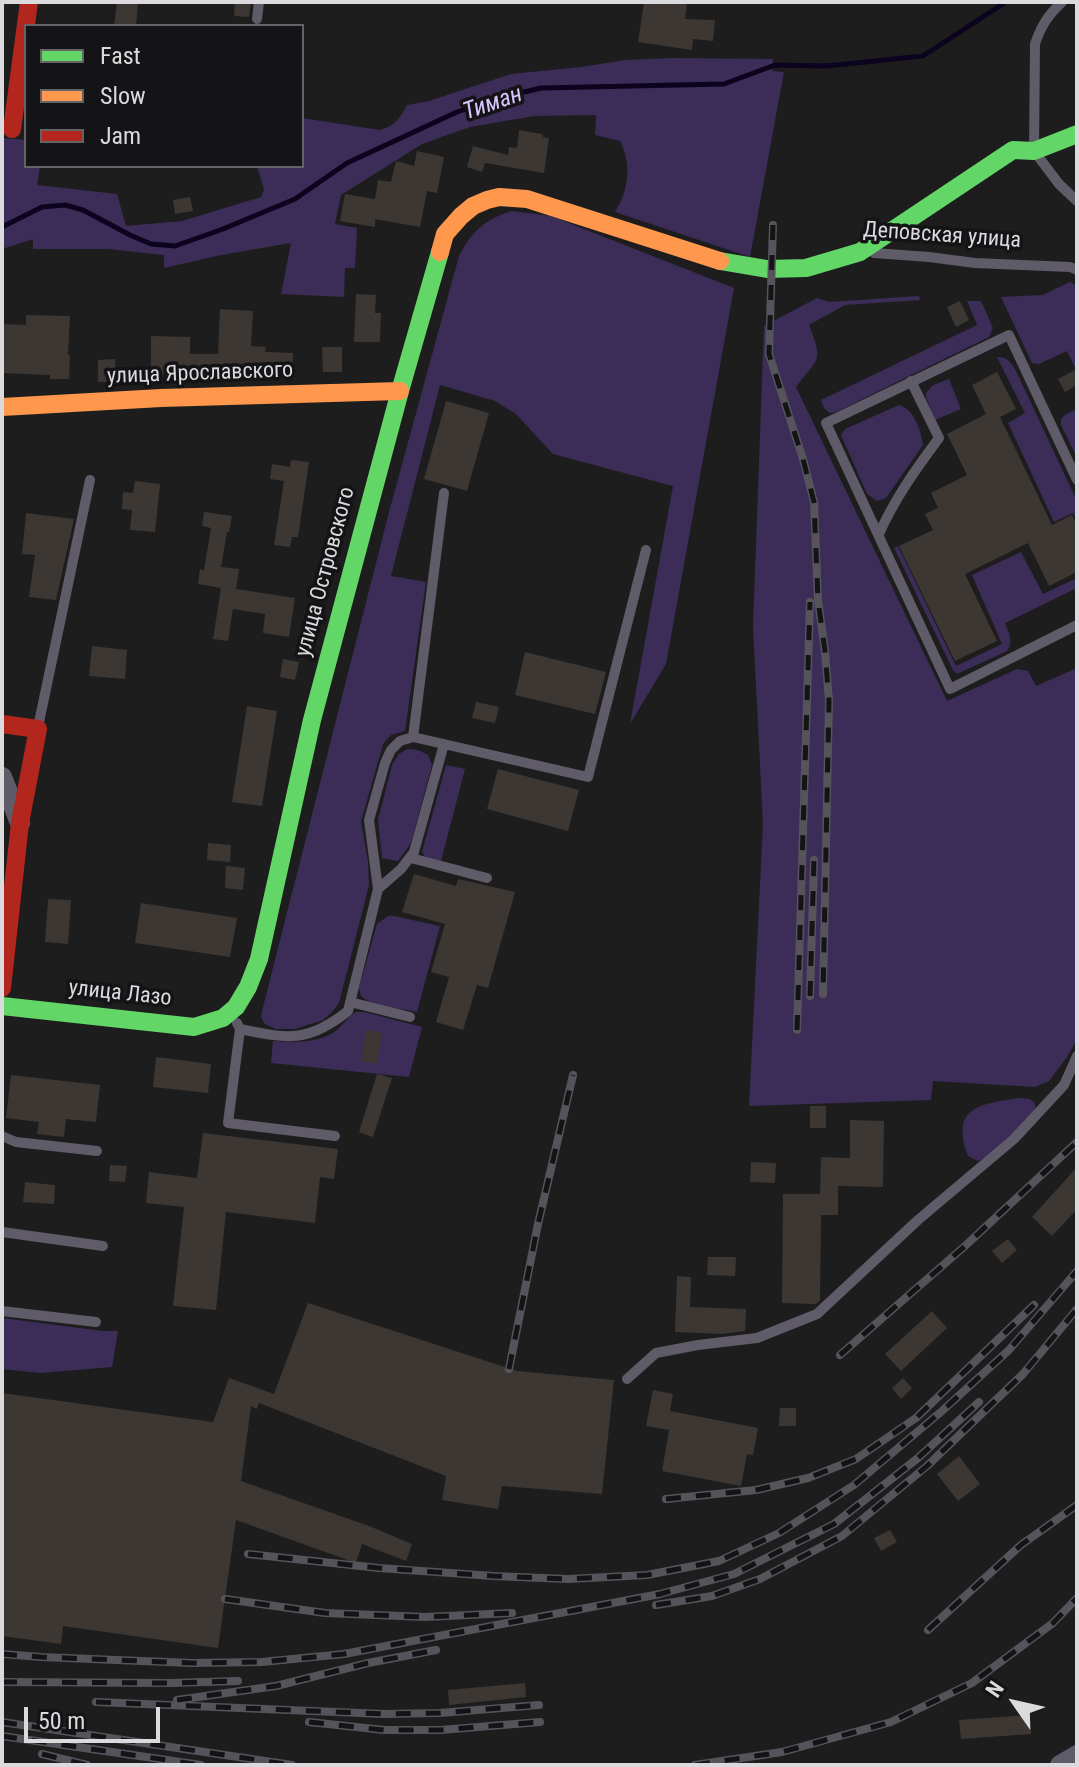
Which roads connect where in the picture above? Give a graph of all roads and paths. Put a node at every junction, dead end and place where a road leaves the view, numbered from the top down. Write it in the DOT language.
graph roads {
  1 [pos="29,2"];
  2 [pos="259,2"];
  3 [pos="1062,2"];
  4 [pos="257,19"];
  5 [pos="26,24"];
  6 [pos="24,42"];
  7 [pos="13,129"];
  8 [pos="1077,134"];
  9 [pos="1034,151"];
  10 [pos="527,199"];
  11 [pos="1077,201"];
  12 [pos="860,252"];
  13 [pos="1077,270"];
  14 [pos="911,381"];
  15 [pos="400,391"];
  16 [pos="2,407"];
  17 [pos="90,480"];
  18 [pos="1077,480"];
  19 [pos="444,493"];
  20 [pos="879,534"];
  21 [pos="646,550"];
  22 [pos="1077,625"];
  23 [pos="2,724"];
  24 [pos="38,729"];
  25 [pos="413,737"];
  26 [pos="444,744"];
  27 [pos="2,777"];
  28 [pos="20,823"];
  29 [pos="411,858"];
  30 [pos="487,878"];
  31 [pos="378,889"];
  32 [pos="2,988"];
  33 [pos="350,1002"];
  34 [pos="2,1006"];
  35 [pos="410,1017"];
  36 [pos="236,1021"];
  37 [pos="1077,1056"];
  38 [pos="2,1136"];
  39 [pos="335,1136"];
  40 [pos="97,1151"];
  41 [pos="2,1232"];
  42 [pos="103,1246"];
  43 [pos="2,1311"];
  44 [pos="96,1322"];
  45 [pos="627,1379"];
  46 [pos="1077,1755"];
  47 [pos="1060,1765"];
  1 -- 5 [label="street"];
  2 -- 4 [label="lane"];
  3 -- 9 [label="lane"];
  6 -- 7 [label="street"];
  8 -- 9 [label="street"];
  9 -- 11 [label="lane"];
  9 -- 12 [label="street"];
  10 -- 12 [label="street, Деповская улица"];
  10 -- 15 [label="street, улица Островского"];
  12 -- 13 [label="lane, Деповская улица"];
  14 -- 18 [label="lane"];
  14 -- 20 [label="lane"];
  14 -- 20 [label="lane"];
  15 -- 16 [label="street, улица Ярославского"];
  15 -- 36 [label="street, улица Островского"];
  17 -- 24 [label="lane"];
  19 -- 25 [label="lane"];
  20 -- 22 [label="lane"];
  21 -- 26 [label="lane"];
  23 -- 24 [label="street"];
  24 -- 28 [label="street"];
  25 -- 26 [label="lane"];
  25 -- 31 [label="lane"];
  26 -- 29 [label="lane"];
  27 -- 28 [label="street"];
  28 -- 32 [label="street"];
  29 -- 30 [label="lane"];
  29 -- 31 [label="lane"];
  31 -- 33 [label="lane"];
  33 -- 35 [label="lane"];
  33 -- 36 [label="lane"];
  34 -- 36 [label="street, улица Лазо"];
  36 -- 39 [label="lane"];
  37 -- 45 [label="lane"];
  38 -- 40 [label="lane"];
  41 -- 42 [label="lane"];
  43 -- 44 [label="lane"];
  46 -- 47 [label="street"];
}
